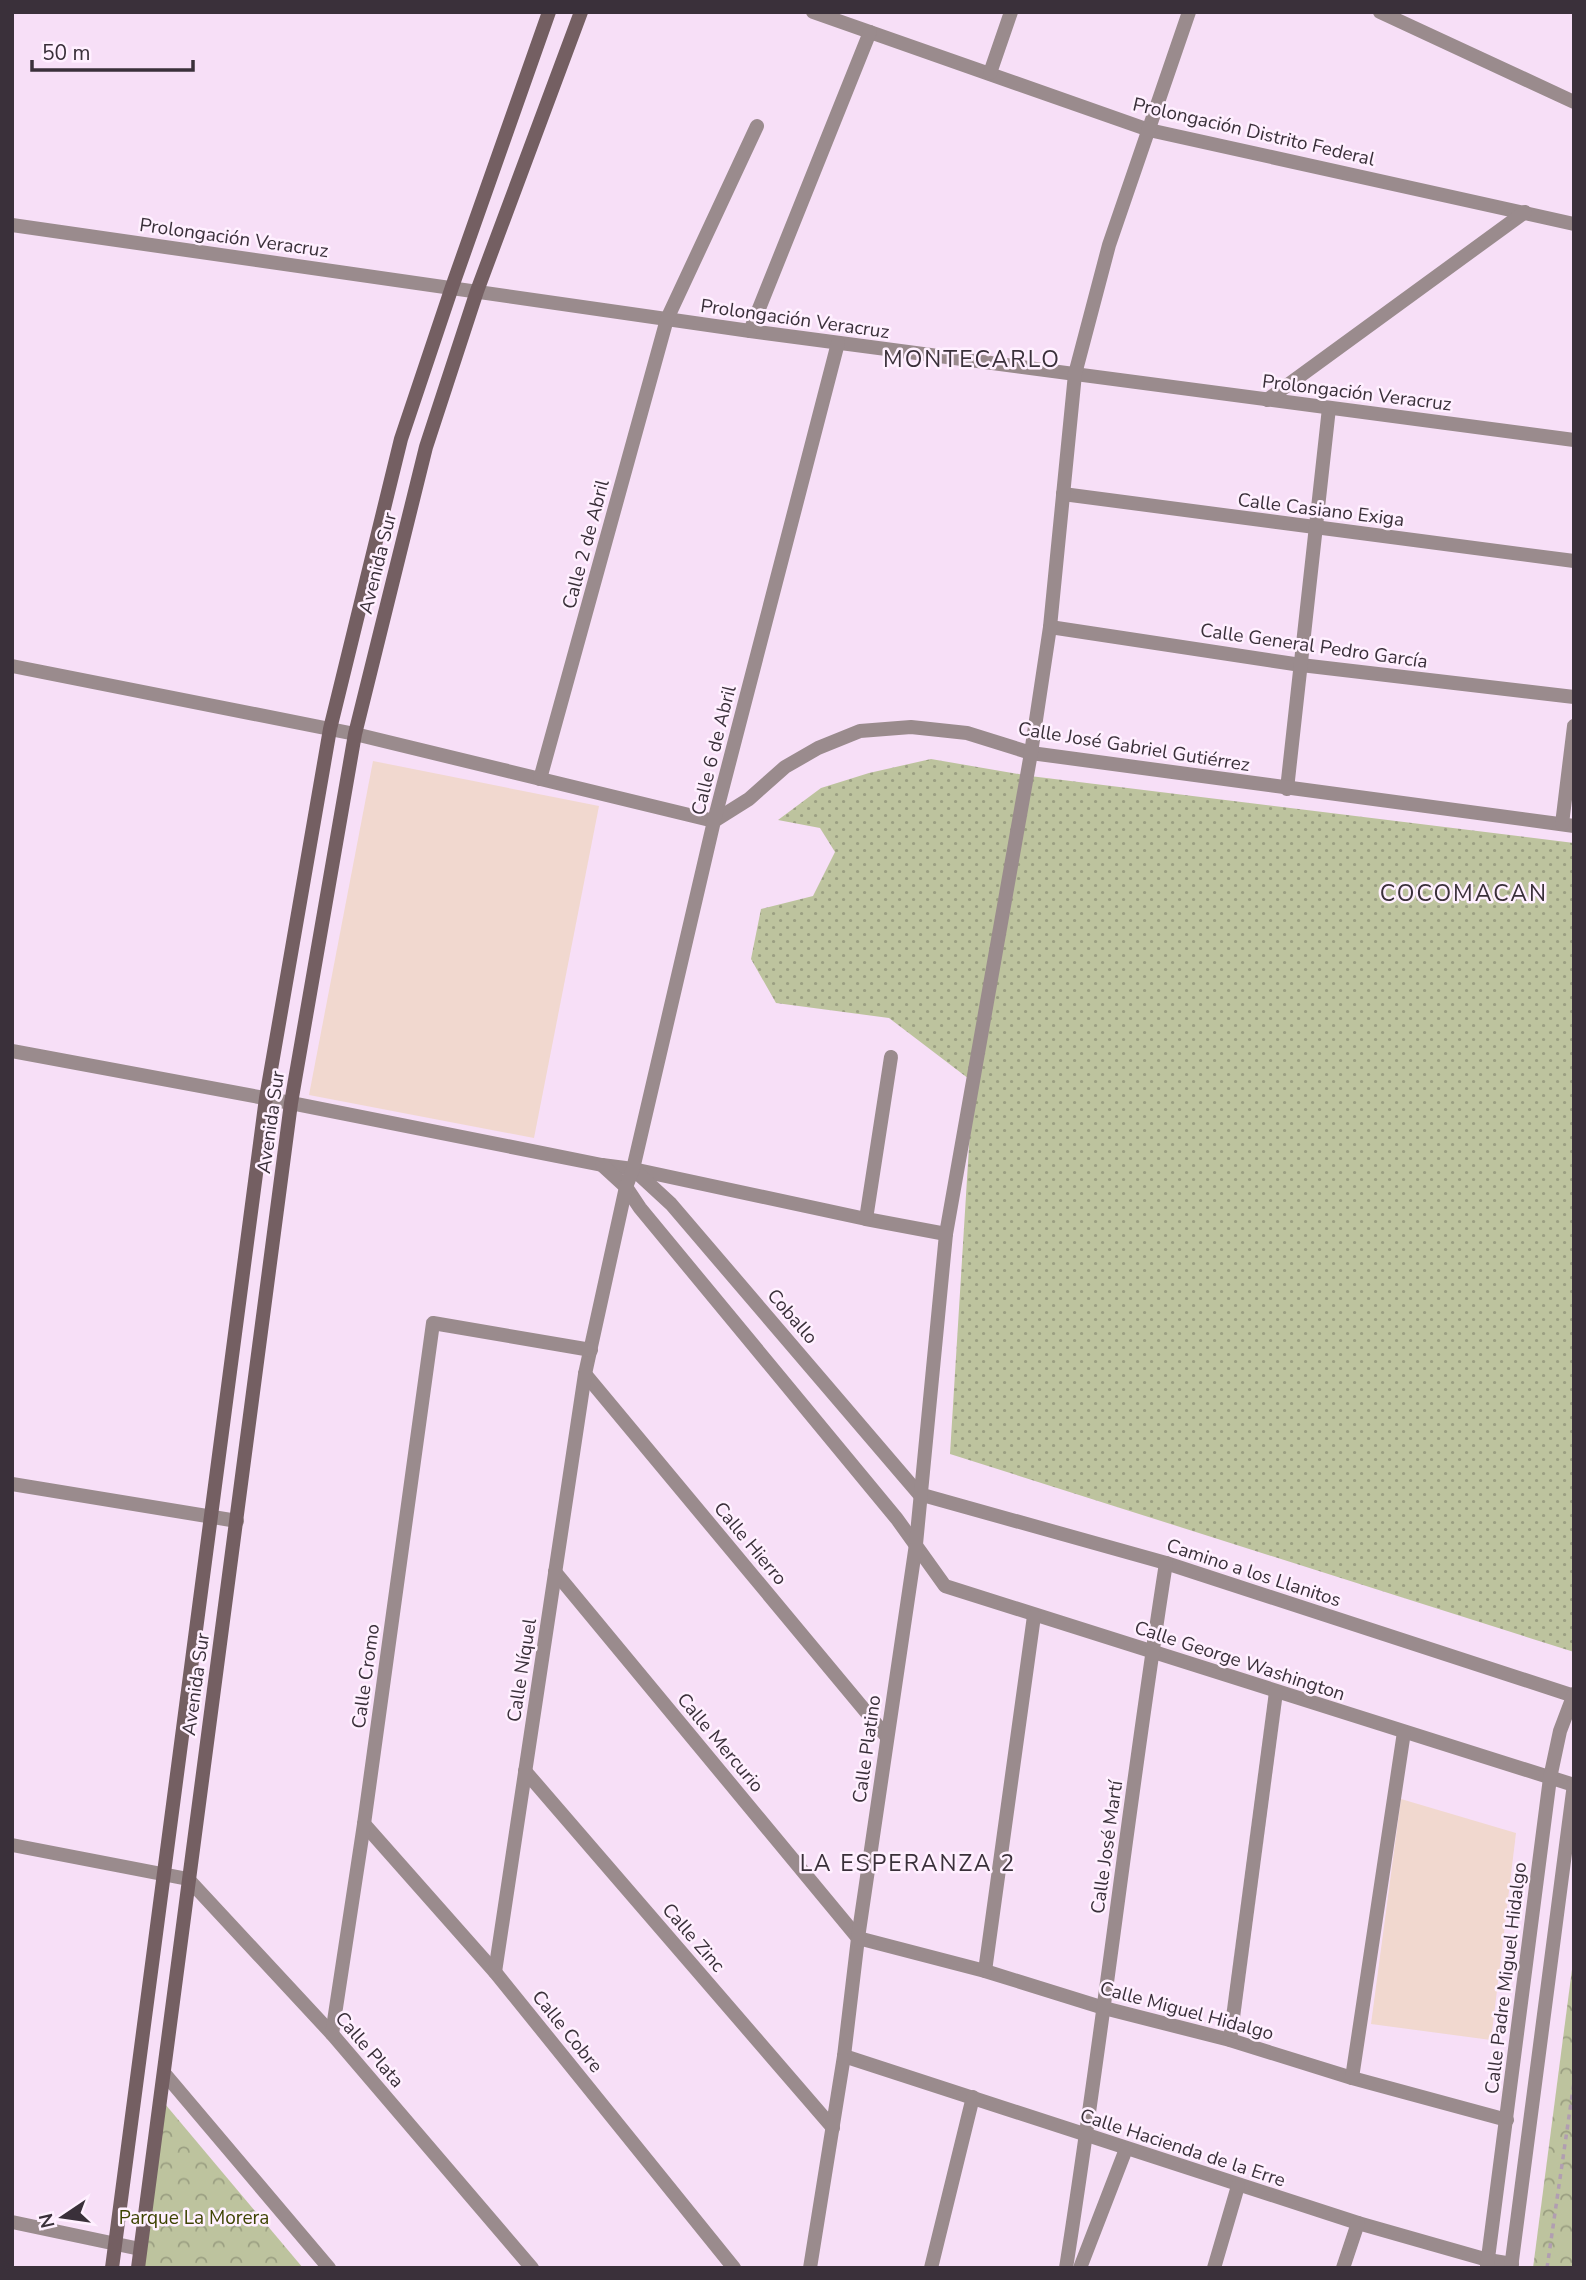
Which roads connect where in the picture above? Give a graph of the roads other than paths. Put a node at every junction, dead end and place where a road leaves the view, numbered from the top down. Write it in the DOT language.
graph roads {
  1 [pos="549,12"];
  2 [pos="581,12"];
  3 [pos="813,12"];
  4 [pos="1011,12"];
  5 [pos="1189,12"];
  6 [pos="1380,12"];
  7 [pos="870,32"];
  8 [pos="990,73"];
  9 [pos="1574,102"];
  10 [pos="757,126"];
  11 [pos="1149,130"];
  12 [pos="1525,212"];
  13 [pos="1574,224"];
  14 [pos="12,225"];
  15 [pos="452,287"];
  16 [pos="477,291"];
  17 [pos="667,319"];
  18 [pos="750,331"];
  19 [pos="838,343"];
  20 [pos="1075,374"];
  21 [pos="1267,400"];
  22 [pos="1329,408"];
  23 [pos="1574,440"];
  24 [pos="1063,494"];
  25 [pos="1316,527"];
  26 [pos="1574,562"];
  27 [pos="1050,626"];
  28 [pos="1301,665"];
  29 [pos="12,666"];
  30 [pos="1574,697"];
  31 [pos="1574,726"];
  32 [pos="330,729"];
  33 [pos="355,734"];
  34 [pos="1031,754"];
  35 [pos="540,779"];
  36 [pos="1287,789"];
  37 [pos="714,821"];
  38 [pos="1568,825"];
  39 [pos="12,1051"];
  40 [pos="891,1057"];
  41 [pos="266,1098"];
  42 [pos="291,1103"];
  43 [pos="602,1165"];
  44 [pos="633,1168"];
  45 [pos="689,1182"];
  46 [pos="626,1188"];
  47 [pos="671,1203"];
  48 [pos="866,1219"];
  49 [pos="946,1234"];
  50 [pos="591,1350"];
  51 [pos="585,1374"];
  52 [pos="12,1484"];
  53 [pos="919,1494"];
  54 [pos="212,1518"];
  55 [pos="237,1521"];
  56 [pos="916,1544"];
  57 [pos="1166,1563"];
  58 [pos="555,1572"];
  59 [pos="1034,1616"];
  60 [pos="1152,1652"];
  61 [pos="1276,1692"];
  62 [pos="1573,1695"];
  63 [pos="1404,1732"];
  64 [pos="887,1737"];
  65 [pos="525,1771"];
  66 [pos="1550,1778"];
  67 [pos="1574,1785"];
  68 [pos="364,1824"];
  69 [pos="12,1845"];
  70 [pos="164,1875"];
  71 [pos="188,1879"];
  72 [pos="858,1938"];
  73 [pos="985,1971"];
  74 [pos="495,1972"];
  75 [pos="1104,2008"];
  76 [pos="332,2034"];
  77 [pos="1230,2040"];
  78 [pos="844,2056"];
  79 [pos="164,2073"];
  80 [pos="1352,2078"];
  81 [pos="972,2097"];
  82 [pos="1507,2120"];
  83 [pos="832,2128"];
  84 [pos="1087,2136"];
  85 [pos="1126,2149"];
  86 [pos="1238,2186"];
  87 [pos="12,2222"];
  88 [pos="1358,2223"];
  89 [pos="115,2244"];
  90 [pos="140,2249"];
  91 [pos="1487,2264"];
  92 [pos="1512,2266"];
  93 [pos="112,2268"];
  94 [pos="138,2268"];
  95 [pos="329,2268"];
  96 [pos="532,2268"];
  97 [pos="734,2268"];
  98 [pos="810,2268"];
  99 [pos="931,2268"];
  100 [pos="1066,2268"];
  101 [pos="1080,2268"];
  102 [pos="1214,2268"];
  103 [pos="1343,2268"];
  1 -- 15 [label="main road, Avenida Sur"];
  2 -- 16 [label="main road, Avenida Sur"];
  3 -- 7 [label="street, Prolongación Distrito Federal"];
  4 -- 8 [label="street"];
  5 -- 11 [label="street, Calle Platino"];
  6 -- 9 [label="street"];
  7 -- 8 [label="street, Prolongación Distrito Federal"];
  7 -- 18 [label="street"];
  8 -- 11 [label="street, Prolongación Distrito Federal"];
  10 -- 17 [label="street, Calle 2 de Abril"];
  11 -- 12 [label="street, Prolongación Distrito Federal"];
  11 -- 20 [label="street, Calle Platino"];
  12 -- 13 [label="street, Prolongación Distrito Federal"];
  12 -- 21 [label="street"];
  14 -- 15 [label="street, Prolongación Veracruz"];
  15 -- 16 [label="street, Prolongación Veracruz"];
  15 -- 32 [label="main road, Avenida Sur"];
  16 -- 17 [label="street, Prolongación Veracruz"];
  16 -- 33 [label="main road, Avenida Sur"];
  17 -- 18 [label="street, Prolongación Veracruz"];
  17 -- 35 [label="street, Calle 2 de Abril"];
  18 -- 19 [label="street, Prolongación Veracruz"];
  19 -- 20 [label="street, Prolongación Veracruz"];
  19 -- 37 [label="street, Calle 6 de Abril"];
  20 -- 21 [label="street, Prolongación Veracruz"];
  20 -- 24 [label="street, Calle Platino"];
  21 -- 22 [label="street, Prolongación Veracruz"];
  22 -- 23 [label="street, Prolongación Veracruz"];
  22 -- 25 [label="street"];
  24 -- 25 [label="street, Calle Casiano Exiga"];
  24 -- 27 [label="street, Calle Platino"];
  25 -- 26 [label="street, Calle Casiano Exiga"];
  25 -- 28 [label="street"];
  27 -- 28 [label="street, Calle General Pedro García"];
  27 -- 34 [label="street, Calle Platino"];
  28 -- 30 [label="street, Calle General Pedro García"];
  28 -- 36 [label="street"];
  29 -- 32 [label="street"];
  31 -- 38 [label="street"];
  32 -- 33 [label="street"];
  32 -- 41 [label="main road, Avenida Sur"];
  33 -- 35 [label="street"];
  33 -- 42 [label="main road, Avenida Sur"];
  34 -- 36 [label="street, Calle José Gabriel Gutiérrez"];
  34 -- 37 [label="street, Calle José Gabriel Gutiérrez"];
  34 -- 49 [label="street, Calle Platino"];
  35 -- 37 [label="street"];
  36 -- 38 [label="street, Calle José Gabriel Gutiérrez"];
  37 -- 44 [label="street, Calle 6 de Abril"];
  39 -- 41 [label="street"];
  40 -- 48 [label="street"];
  41 -- 42 [label="street"];
  41 -- 54 [label="main road, Avenida Sur"];
  42 -- 43 [label="street"];
  42 -- 55 [label="main road, Avenida Sur"];
  43 -- 44 [label="street"];
  43 -- 46 [label="street"];
  44 -- 45 [label="street"];
  44 -- 46 [label="street, Calle 6 de Abril"];
  44 -- 47 [label="street, Coballo"];
  45 -- 47 [label="street"];
  45 -- 48 [label="street"];
  46 -- 50 [label="street, Calle 6 de Abril"];
  46 -- 56 [label="street, Calle George Washington"];
  47 -- 53 [label="street, Coballo"];
  48 -- 49 [label="street"];
  49 -- 53 [label="street, Calle Platino"];
  50 -- 51 [label="street, Calle Níquel"];
  50 -- 68 [label="street, Calle Cromo"];
  51 -- 58 [label="street, Calle Níquel"];
  51 -- 64 [label="street, Calle Hierro"];
  52 -- 54 [label="street"];
  53 -- 56 [label="street, Calle Platino"];
  53 -- 57 [label="street, Camino a los Llanitos"];
  54 -- 55 [label="street"];
  54 -- 70 [label="main road, Avenida Sur"];
  55 -- 71 [label="main road, Avenida Sur"];
  56 -- 59 [label="street, Calle George Washington"];
  56 -- 64 [label="street, Calle Platino"];
  57 -- 60 [label="street, Calle José Martí"];
  57 -- 62 [label="street, Camino a los Llanitos"];
  58 -- 65 [label="street, Calle Níquel"];
  58 -- 72 [label="street, Calle Mercurio"];
  59 -- 60 [label="street, Calle George Washington"];
  59 -- 73 [label="street"];
  60 -- 61 [label="street, Calle George Washington"];
  60 -- 75 [label="street, Calle José Martí"];
  61 -- 63 [label="street, Calle George Washington"];
  61 -- 77 [label="street"];
  62 -- 66 [label="street, Calle Padre Miguel Hidalgo"];
  63 -- 66 [label="street, Calle George Washington"];
  63 -- 80 [label="street"];
  64 -- 72 [label="street, Calle Platino"];
  65 -- 74 [label="street, Calle Níquel"];
  65 -- 83 [label="street, Calle Zinc"];
  66 -- 67 [label="street, Calle George Washington"];
  66 -- 82 [label="street, Calle Padre Miguel Hidalgo"];
  67 -- 92 [label="street"];
  68 -- 74 [label="street, Calle Cobre"];
  68 -- 76 [label="street, Calle Cromo"];
  69 -- 70 [label="street"];
  70 -- 71 [label="street"];
  70 -- 89 [label="main road, Avenida Sur"];
  71 -- 76 [label="street, Calle Plata"];
  71 -- 79 [label="main road, Avenida Sur"];
  72 -- 73 [label="street, Calle Miguel Hidalgo"];
  72 -- 78 [label="street, Calle Platino"];
  73 -- 75 [label="street, Calle Miguel Hidalgo"];
  74 -- 97 [label="street, Calle Cobre"];
  75 -- 77 [label="street, Calle Miguel Hidalgo"];
  75 -- 84 [label="street, Calle José Martí"];
  76 -- 96 [label="street, Calle Plata"];
  77 -- 80 [label="street, Calle Miguel Hidalgo"];
  78 -- 81 [label="street, Calle Hacienda de la Erre"];
  78 -- 83 [label="street, Calle Platino"];
  79 -- 90 [label="main road, Avenida Sur"];
  79 -- 95 [label="street"];
  80 -- 82 [label="street, Calle Miguel Hidalgo"];
  81 -- 84 [label="street, Calle Hacienda de la Erre"];
  81 -- 99 [label="street"];
  82 -- 91 [label="street, Calle Padre Miguel Hidalgo"];
  83 -- 98 [label="street, Calle Platino"];
  84 -- 85 [label="street, Calle Hacienda de la Erre"];
  84 -- 100 [label="street, Calle José Martí"];
  85 -- 86 [label="street, Calle Hacienda de la Erre"];
  85 -- 101 [label="street"];
  86 -- 88 [label="street, Calle Hacienda de la Erre"];
  86 -- 102 [label="street"];
  87 -- 89 [label="street"];
  88 -- 91 [label="street, Calle Hacienda de la Erre"];
  88 -- 103 [label="street"];
  89 -- 90 [label="street"];
  89 -- 93 [label="main road, Avenida Sur"];
  90 -- 94 [label="main road, Avenida Sur"];
  91 -- 92 [label="street, Calle Hacienda de la Erre"];
}
